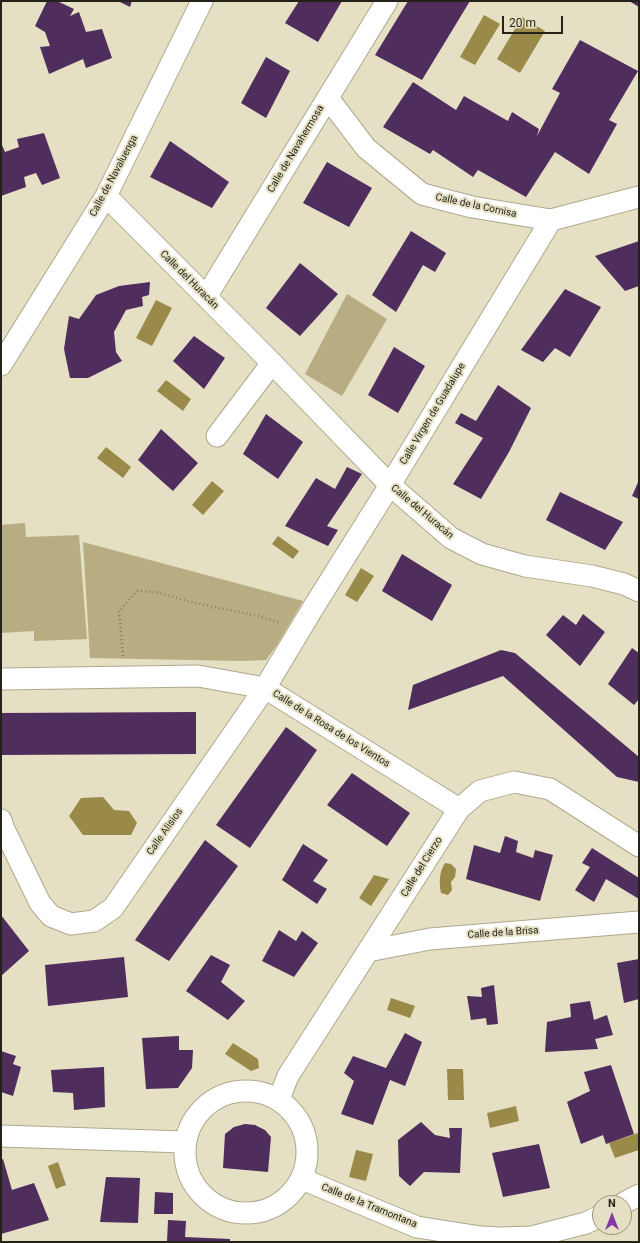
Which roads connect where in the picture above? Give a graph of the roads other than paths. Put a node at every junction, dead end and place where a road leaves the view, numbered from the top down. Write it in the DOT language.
graph roads {
  1 [pos="202,1"];
  2 [pos="387,1"];
  3 [pos="328,98"];
  4 [pos="106,196"];
  5 [pos="639,197"];
  6 [pos="551,220"];
  7 [pos="206,298"];
  8 [pos="272,363"];
  9 [pos="1,365"];
  10 [pos="217,436"];
  11 [pos="390,485"];
  12 [pos="639,592"];
  13 [pos="313,608"];
  14 [pos="1,678"];
  15 [pos="265,688"];
  16 [pos="459,809"];
  17 [pos="1,820"];
  18 [pos="639,846"];
  19 [pos="639,922"];
  20 [pos="368,952"];
  21 [pos="279,1099"];
  22 [pos="1,1136"];
  23 [pos="184,1142"];
  24 [pos="302,1179"];
  25 [pos="592,1220"];
  26 [pos="592,1221"];
  27 [pos="501,1240"];
  28 [pos="570,1242"];
  1 -- 4 [label="street, Calle de Navaluenga"];
  2 -- 3 [label="street, Calle de Navahermosa"];
  3 -- 6 [label="street, Calle de la Cornisa"];
  3 -- 7 [label="street, Calle de Navahermosa"];
  4 -- 7 [label="street, Calle del Huracán"];
  4 -- 9 [label="street, Calle de Navaluenga"];
  5 -- 6 [label="street, Calle de la Cornisa"];
  6 -- 11 [label="street, Calle Virgen de Guadalupe"];
  7 -- 8 [label="street, Calle del Huracán"];
  8 -- 10 [label="street"];
  8 -- 11 [label="street, Calle del Huracán"];
  11 -- 12 [label="street, Calle del Huracán"];
  11 -- 13 [label="street, Calle Virgen de Guadalupe"];
  13 -- 15 [label="street, Calle Alisios"];
  14 -- 15 [label="street, Calle de la Rosa de los Vientos"];
  15 -- 16 [label="street, Calle de la Rosa de los Vientos"];
  15 -- 17 [label="street, Calle Alisios"];
  16 -- 18 [label="street, Calle del Cierzo"];
  16 -- 20 [label="street, Calle del Cierzo"];
  19 -- 20 [label="street, Calle de la Brisa"];
  20 -- 21 [label="street, Calle del Cierzo"];
  21 -- 23 [label="street"];
  21 -- 24 [label="street"];
  22 -- 23 [label="street"];
  23 -- 24 [label="street"];
  24 -- 27 [label="street, Calle de la Tramontana"];
  25 -- 27 [label="street, Calle de la Tramontana"];
  26 -- 28 [label="street"];
}
